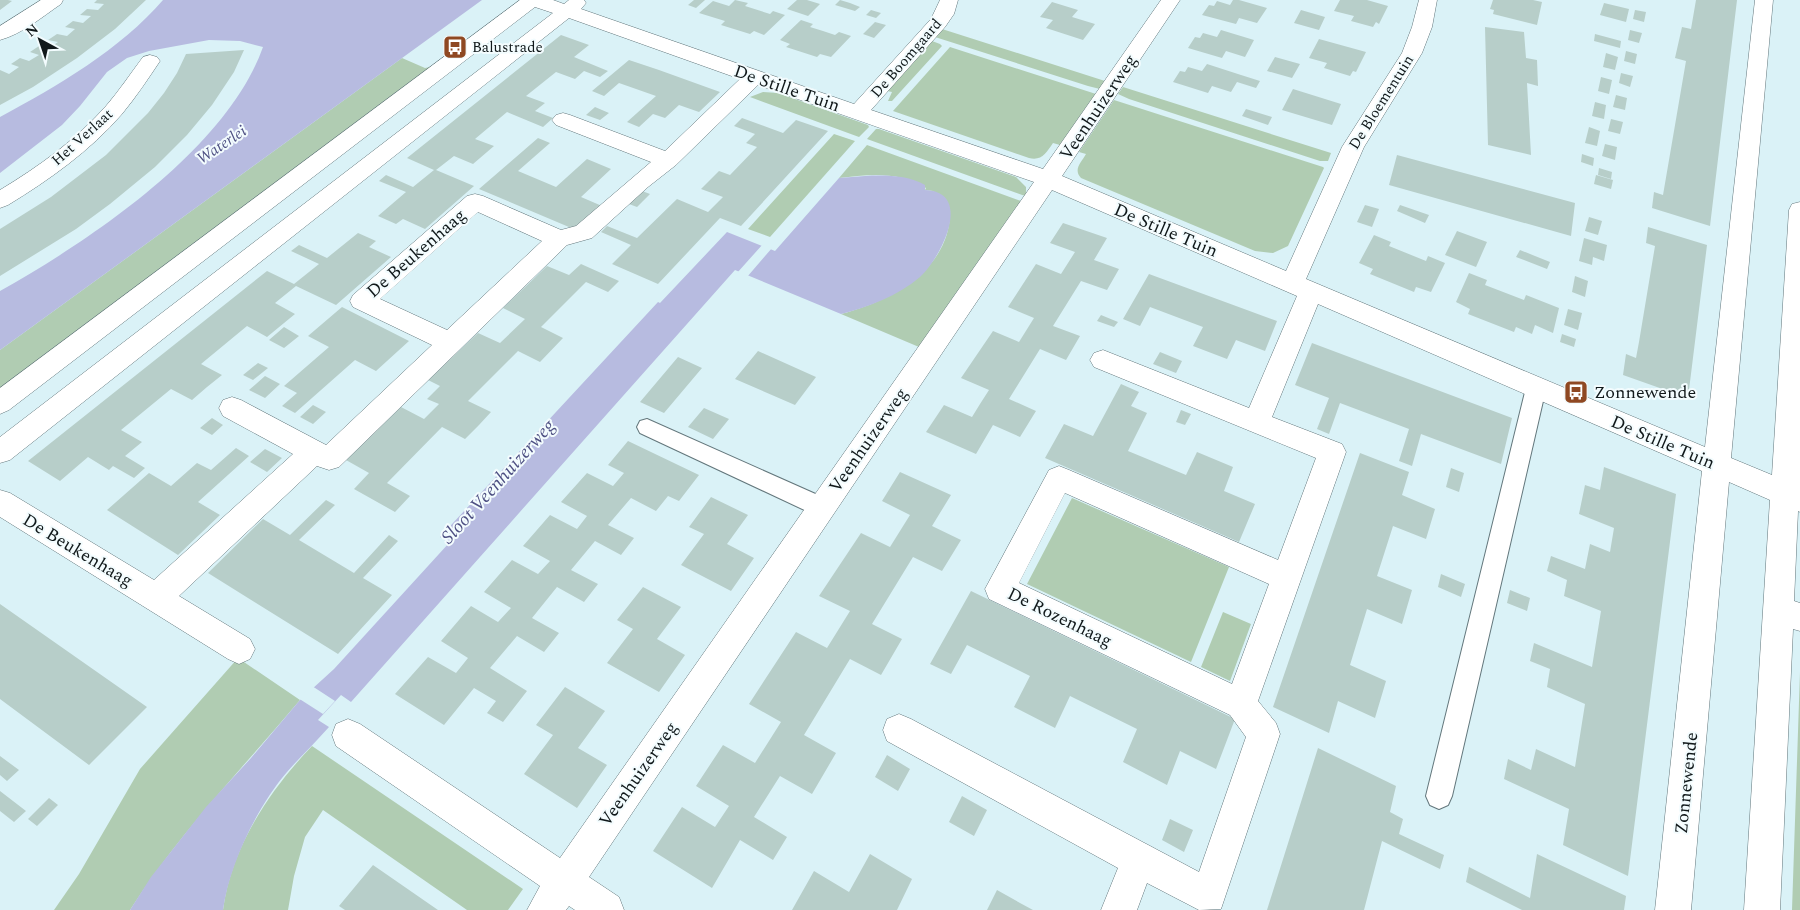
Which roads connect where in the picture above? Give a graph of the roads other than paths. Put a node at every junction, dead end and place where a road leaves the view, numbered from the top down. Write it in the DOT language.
graph roads {
  1 [pos="54,0"];
  2 [pos="534,0"];
  3 [pos="949,0"];
  4 [pos="1171,0"];
  5 [pos="1428,0"];
  6 [pos="1764,0"];
  7 [pos="573,5"];
  8 [pos="0,34"];
  9 [pos="150,61"];
  10 [pos="754,77"];
  11 [pos="857,113"];
  12 [pos="563,120"];
  13 [pos="668,160"];
  14 [pos="1048,179"];
  15 [pos="0,200"];
  16 [pos="1800,210"];
  17 [pos="559,239"];
  18 [pos="1302,288"];
  19 [pos="449,342"];
  20 [pos="1103,360"];
  21 [pos="1536,388"];
  22 [pos="0,403"];
  23 [pos="232,408"];
  24 [pos="1256,422"];
  25 [pos="647,427"];
  26 [pos="0,452"];
  27 [pos="314,452"];
  28 [pos="1717,465"];
  29 [pos="1792,497"];
  30 [pos="0,502"];
  31 [pos="821,507"];
  32 [pos="1287,578"];
  33 [pos="157,597"];
  34 [pos="1789,613"];
  35 [pos="239,649"];
  36 [pos="1241,704"];
  37 [pos="898,730"];
  38 [pos="348,735"];
  39 [pos="1439,796"];
  40 [pos="1139,860"];
  41 [pos="565,881"];
  42 [pos="545,910"];
  43 [pos="606,910"];
  44 [pos="1120,910"];
  45 [pos="1673,910"];
  46 [pos="1762,910"];
  1 -- 8 [label="street"];
  2 -- 7 [label="street, De Stille Tuin"];
  2 -- 22 [label="street"];
  3 -- 11 [label="street, De Boomgaard"];
  4 -- 14 [label="street, Veenhuizerweg"];
  5 -- 18 [label="street, De Bloementuin"];
  6 -- 28 [label="street, Zonnewende"];
  7 -- 10 [label="street, De Stille Tuin"];
  7 -- 26 [label="street"];
  9 -- 15 [label="street, Het Verlaat"];
  10 -- 11 [label="street, De Stille Tuin"];
  10 -- 13 [label="street"];
  11 -- 14 [label="street, De Stille Tuin"];
  12 -- 13 [label="street"];
  13 -- 17 [label="street"];
  14 -- 18 [label="street, De Stille Tuin"];
  14 -- 31 [label="street, Veenhuizerweg"];
  16 -- 29 [label="street"];
  17 -- 19 [label="street"];
  17 -- 19 [label="street, De Beukenhaag"];
  18 -- 21 [label="street, De Stille Tuin"];
  18 -- 24 [label="street"];
  19 -- 27 [label="street"];
  20 -- 24 [label="street"];
  21 -- 28 [label="street, De Stille Tuin"];
  21 -- 39 [label="lane"];
  23 -- 27 [label="street"];
  24 -- 32 [label="street"];
  25 -- 31 [label="lane"];
  27 -- 33 [label="street"];
  28 -- 29 [label="street, De Stille Tuin"];
  28 -- 45 [label="street, Zonnewende"];
  29 -- 34 [label="street"];
  30 -- 33 [label="street, De Beukenhaag"];
  31 -- 41 [label="street, Veenhuizerweg"];
  32 -- 36 [label="street"];
  32 -- 36 [label="street, De Rozenhaag"];
  33 -- 35 [label="street, De Beukenhaag"];
  34 -- 46 [label="street"];
  36 -- 40 [label="street, De Rozenhaag"];
  37 -- 40 [label="street, De Rozenhaag"];
  38 -- 41 [label="street"];
  40 -- 44 [label="street"];
  41 -- 42 [label="street, Veenhuizerweg"];
  41 -- 43 [label="street"];
}
